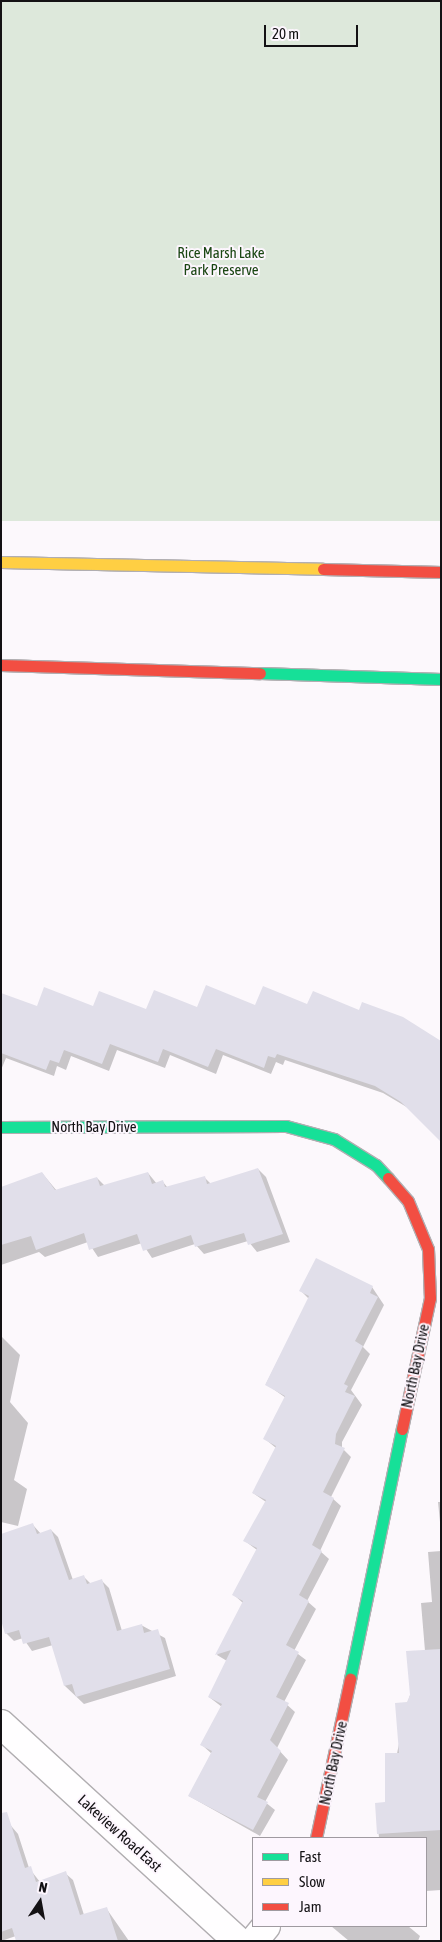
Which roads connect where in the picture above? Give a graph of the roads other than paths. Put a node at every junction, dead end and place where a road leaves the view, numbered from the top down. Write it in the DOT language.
graph roads {
  1 [pos="1,562"];
  2 [pos="441,572"];
  3 [pos="1,665"];
  4 [pos="441,679"];
  5 [pos="1,1127"];
  6 [pos="1,1724"];
  7 [pos="316,1837"];
  8 [pos="265,1927"];
  9 [pos="238,1941"];
  10 [pos="254,1941"];
  1 -- 2 [label="main road"];
  3 -- 4 [label="main road"];
  5 -- 7 [label="main road, North Bay Drive"];
  6 -- 9 [label="street, Lakeview Road East"];
  8 -- 10 [label="street"];
}
